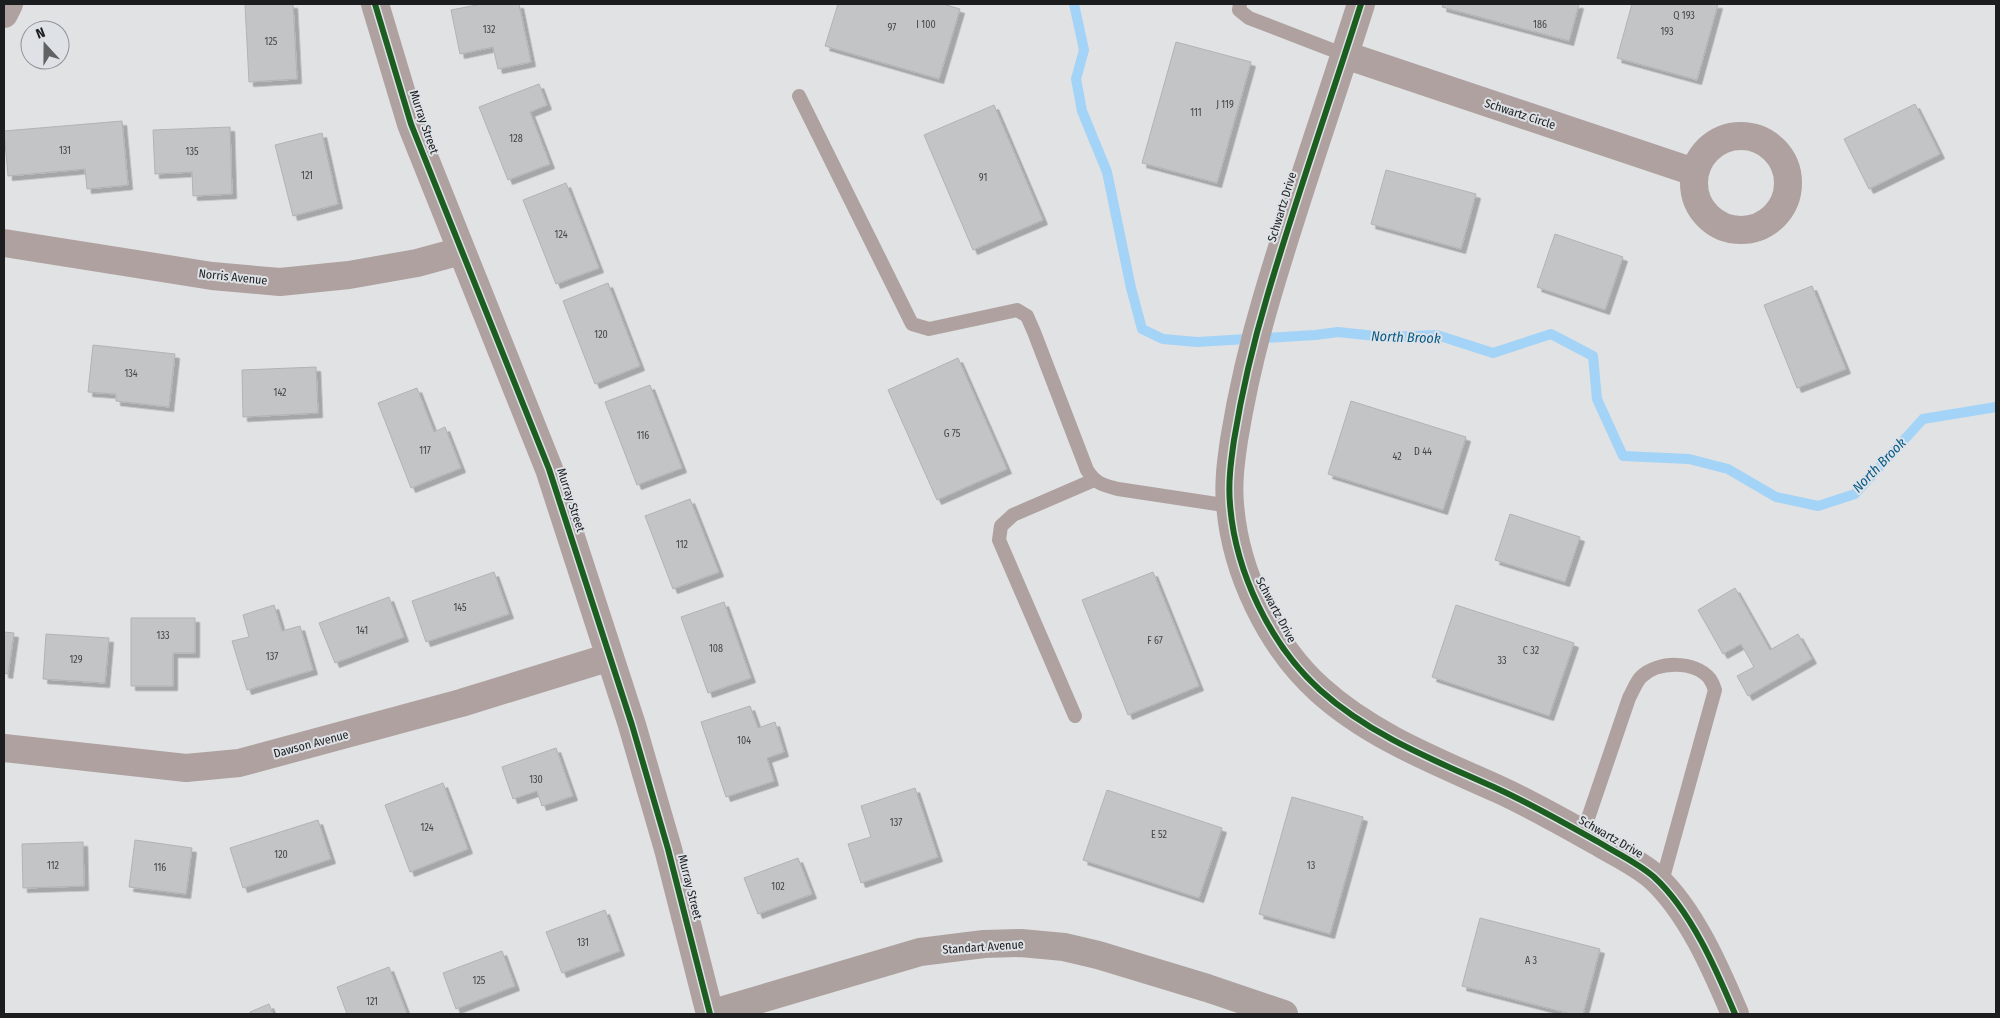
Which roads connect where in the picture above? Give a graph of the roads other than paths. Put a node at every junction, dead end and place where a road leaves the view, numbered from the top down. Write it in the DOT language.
graph roads {
  1 [pos="9,4"];
  2 [pos="375,4"];
  3 [pos="1240,4"];
  4 [pos="1361,4"];
  5 [pos="4,14"];
  6 [pos="1345,55"];
  7 [pos="799,96"];
  8 [pos="1694,172"];
  9 [pos="4,243"];
  10 [pos="461,251"];
  11 [pos="1094,480"];
  12 [pos="1230,506"];
  13 [pos="610,657"];
  14 [pos="1076,716"];
  15 [pos="4,748"];
  16 [pos="1583,833"];
  17 [pos="1661,885"];
  18 [pos="710,1014"];
  19 [pos="1284,1014"];
  20 [pos="1735,1014"];
  1 -- 5 [label="street"];
  2 -- 10 [label="street, Murray Street"];
  3 -- 6 [label="lane"];
  4 -- 6 [label="street, Schwartz Drive"];
  6 -- 8 [label="street, Schwartz Circle"];
  6 -- 12 [label="street, Schwartz Drive"];
  7 -- 11 [label="lane"];
  9 -- 10 [label="street, Norris Avenue"];
  10 -- 13 [label="street, Murray Street"];
  11 -- 12 [label="lane"];
  11 -- 14 [label="lane"];
  12 -- 16 [label="street, Schwartz Drive"];
  13 -- 15 [label="street, Dawson Avenue"];
  13 -- 18 [label="street, Murray Street"];
  16 -- 17 [label="street, Schwartz Drive"];
  16 -- 17 [label="lane"];
  17 -- 20 [label="street, Schwartz Drive"];
  18 -- 19 [label="street, Standart Avenue"];
}
